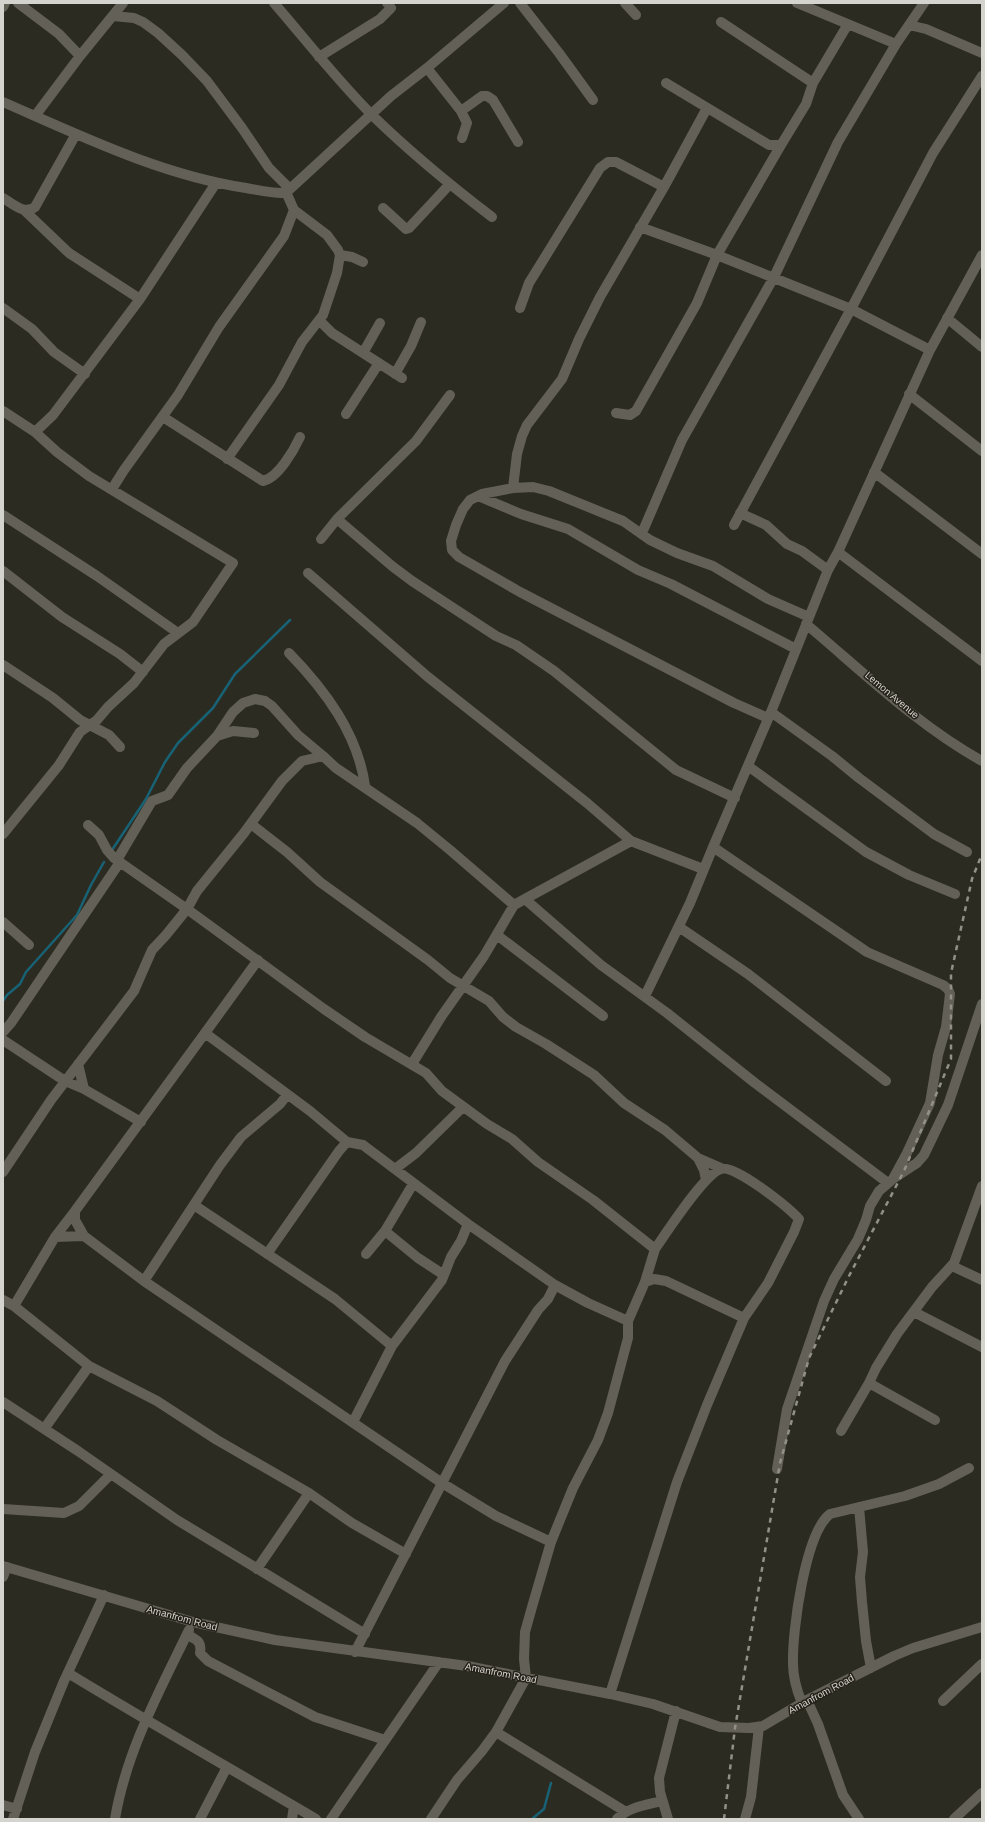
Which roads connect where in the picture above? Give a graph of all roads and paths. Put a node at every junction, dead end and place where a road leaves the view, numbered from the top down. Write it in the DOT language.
graph roads {
  1 [pos="5,3"];
  2 [pos="18,3"];
  3 [pos="123,3"];
  4 [pos="274,3"];
  5 [pos="387,3"];
  6 [pos="504,3"];
  7 [pos="520,3"];
  8 [pos="625,3"];
  9 [pos="797,3"];
  10 [pos="924,3"];
  11 [pos="3,7"];
  12 [pos="636,15"];
  13 [pos="114,16"];
  14 [pos="721,22"];
  15 [pos="848,24"];
  16 [pos="909,25"];
  17 [pos="896,44"];
  18 [pos="982,54"];
  19 [pos="80,56"];
  20 [pos="319,57"];
  21 [pos="427,68"];
  22 [pos="982,76"];
  23 [pos="666,83"];
  24 [pos="813,83"];
  25 [pos="592,100"];
  26 [pos="3,102"];
  27 [pos="707,108"];
  28 [pos="461,112"];
  29 [pos="372,114"];
  30 [pos="35,116"];
  31 [pos="76,134"];
  32 [pos="462,138"];
  33 [pos="518,142"];
  34 [pos="781,145"];
  35 [pos="216,183"];
  36 [pos="449,185"];
  37 [pos="664,187"];
  38 [pos="288,190"];
  39 [pos="3,198"];
  40 [pos="383,208"];
  41 [pos="294,210"];
  42 [pos="24,211"];
  43 [pos="492,217"];
  44 [pos="640,227"];
  45 [pos="340,255"];
  46 [pos="717,255"];
  47 [pos="981,258"];
  48 [pos="363,262"];
  49 [pos="774,277"];
  50 [pos="140,299"];
  51 [pos="3,308"];
  52 [pos="520,308"];
  53 [pos="851,309"];
  54 [pos="947,318"];
  55 [pos="320,321"];
  56 [pos="421,322"];
  57 [pos="380,323"];
  58 [pos="982,347"];
  59 [pos="930,350"];
  60 [pos="363,353"];
  61 [pos="379,363"];
  62 [pos="85,374"];
  63 [pos="909,394"];
  64 [pos="450,395"];
  65 [pos="3,411"];
  66 [pos="616,413"];
  67 [pos="346,414"];
  68 [pos="163,417"];
  69 [pos="35,432"];
  70 [pos="300,437"];
  71 [pos="982,451"];
  72 [pos="228,458"];
  73 [pos="874,472"];
  74 [pos="513,488"];
  75 [pos="112,489"];
  76 [pos="478,496"];
  77 [pos="740,513"];
  78 [pos="3,514"];
  79 [pos="337,518"];
  80 [pos="734,525"];
  81 [pos="642,533"];
  82 [pos="321,538"];
  83 [pos="838,552"];
  84 [pos="982,554"];
  85 [pos="828,570"];
  86 [pos="3,571"];
  87 [pos="308,573"];
  88 [pos="808,620"];
  89 [pos="178,634"];
  90 [pos="796,649"];
  91 [pos="289,654"];
  92 [pos="982,661"];
  93 [pos="3,665"];
  94 [pos="143,672"];
  95 [pos="770,715"];
  96 [pos="89,726"];
  97 [pos="254,733"];
  98 [pos="217,736"];
  99 [pos="120,747"];
  100 [pos="323,756"];
  101 [pos="982,761"];
  102 [pos="748,766"];
  103 [pos="365,786"];
  104 [pos="735,798"];
  105 [pos="251,824"];
  106 [pos="88,825"];
  107 [pos="3,834"];
  108 [pos="631,841"];
  109 [pos="713,847"];
  110 [pos="967,852"];
  111 [pos="118,861"];
  112 [pos="703,869"];
  113 [pos="955,894"];
  114 [pos="526,900"];
  115 [pos="514,906"];
  116 [pos="186,909"];
  117 [pos="3,922"];
  118 [pos="679,927"];
  119 [pos="497,935"];
  120 [pos="29,945"];
  121 [pos="258,960"];
  122 [pos="463,986"];
  123 [pos="645,996"];
  124 [pos="982,1004"];
  125 [pos="603,1016"];
  126 [pos="3,1032"];
  127 [pos="205,1033"];
  128 [pos="3,1040"];
  129 [pos="78,1064"];
  130 [pos="412,1064"];
  131 [pos="886,1080"];
  132 [pos="65,1081"];
  133 [pos="84,1089"];
  134 [pos="287,1095"];
  135 [pos="463,1107"];
  136 [pos="141,1122"];
  137 [pos="347,1142"];
  138 [pos="698,1158"];
  139 [pos="721,1168"];
  140 [pos="395,1169"];
  141 [pos="3,1172"];
  142 [pos="706,1180"];
  143 [pos="890,1181"];
  144 [pos="413,1184"];
  145 [pos="982,1186"];
  146 [pos="194,1205"];
  147 [pos="76,1211"];
  148 [pos="468,1224"];
  149 [pos="385,1231"];
  150 [pos="55,1236"];
  151 [pos="84,1236"];
  152 [pos="655,1249"];
  153 [pos="267,1254"];
  154 [pos="366,1254"];
  155 [pos="952,1266"];
  156 [pos="444,1275"];
  157 [pos="649,1278"];
  158 [pos="982,1280"];
  159 [pos="144,1281"];
  160 [pos="555,1285"];
  161 [pos="3,1300"];
  162 [pos="14,1306"];
  163 [pos="914,1312"];
  164 [pos="744,1318"];
  165 [pos="628,1321"];
  166 [pos="392,1346"];
  167 [pos="982,1347"];
  168 [pos="89,1366"];
  169 [pos="869,1383"];
  170 [pos="3,1402"];
  171 [pos="935,1420"];
  172 [pos="353,1422"];
  173 [pos="44,1429"];
  174 [pos="841,1431"];
  175 [pos="969,1468"];
  176 [pos="777,1469"];
  177 [pos="111,1474"];
  178 [pos="442,1483"];
  179 [pos="309,1493"];
  180 [pos="859,1507"];
  181 [pos="3,1509"];
  182 [pos="551,1542"];
  183 [pos="406,1554"];
  184 [pos="5,1566"];
  185 [pos="257,1569"];
  186 [pos="3,1577"];
  187 [pos="104,1595"];
  188 [pos="193,1622"];
  189 [pos="981,1630"];
  190 [pos="365,1634"];
  191 [pos="187,1635"];
  192 [pos="355,1652"];
  193 [pos="439,1662"];
  194 [pos="982,1664"];
  195 [pos="871,1668"];
  196 [pos="68,1673"];
  197 [pos="526,1678"];
  198 [pos="610,1694"];
  199 [pos="804,1701"];
  200 [pos="943,1701"];
  201 [pos="676,1711"];
  202 [pos="146,1720"];
  203 [pos="759,1727"];
  204 [pos="496,1732"];
  205 [pos="385,1740"];
  206 [pos="227,1767"];
  207 [pos="982,1793"];
  208 [pos="662,1801"];
  209 [pos="3,1805"];
  210 [pos="294,1806"];
  211 [pos="626,1812"];
  212 [pos="15,1814"];
  213 [pos="115,1819"];
  214 [pos="200,1819"];
  215 [pos="292,1819"];
  216 [pos="316,1819"];
  217 [pos="332,1819"];
  218 [pos="431,1819"];
  219 [pos="617,1819"];
  220 [pos="668,1819"];
  221 [pos="745,1819"];
  222 [pos="860,1819"];
  223 [pos="954,1819"];
  1 -- 11 [label="street"];
  2 -- 19 [label="street"];
  3 -- 13 [label="street"];
  4 -- 20 [label="street"];
  5 -- 20 [label="street"];
  6 -- 21 [label="street"];
  7 -- 25 [label="street"];
  8 -- 12 [label="street"];
  9 -- 15 [label="street"];
  10 -- 16 [label="street"];
  13 -- 19 [label="street"];
  13 -- 38 [label="street"];
  14 -- 24 [label="street"];
  15 -- 17 [label="street"];
  15 -- 24 [label="street"];
  16 -- 17 [label="street"];
  16 -- 18 [label="street"];
  17 -- 49 [label="street"];
  19 -- 30 [label="street"];
  20 -- 29 [label="street"];
  21 -- 28 [label="street"];
  21 -- 29 [label="street"];
  22 -- 53 [label="street"];
  23 -- 27 [label="street"];
  24 -- 34 [label="street"];
  26 -- 30 [label="street"];
  27 -- 34 [label="street"];
  27 -- 37 [label="street"];
  28 -- 32 [label="street"];
  28 -- 33 [label="street"];
  29 -- 36 [label="street"];
  29 -- 38 [label="street"];
  30 -- 31 [label="street"];
  31 -- 35 [label="street"];
  31 -- 42 [label="street"];
  34 -- 46 [label="street"];
  35 -- 38 [label="street"];
  35 -- 50 [label="street"];
  36 -- 40 [label="street"];
  36 -- 43 [label="street"];
  37 -- 44 [label="street"];
  37 -- 52 [label="street"];
  38 -- 41 [label="street"];
  39 -- 42 [label="street"];
  41 -- 45 [label="street"];
  41 -- 68 [label="street"];
  42 -- 50 [label="street"];
  44 -- 46 [label="street"];
  44 -- 74 [label="street"];
  45 -- 48 [label="street"];
  45 -- 55 [label="street"];
  46 -- 49 [label="street"];
  46 -- 66 [label="street"];
  47 -- 54 [label="street"];
  49 -- 53 [label="street"];
  49 -- 81 [label="street"];
  50 -- 62 [label="street"];
  51 -- 62 [label="street"];
  53 -- 59 [label="street"];
  53 -- 77 [label="street"];
  54 -- 58 [label="street"];
  54 -- 59 [label="street"];
  55 -- 60 [label="street"];
  55 -- 72 [label="street"];
  56 -- 61 [label="street"];
  57 -- 60 [label="street"];
  59 -- 63 [label="street"];
  60 -- 61 [label="street"];
  61 -- 67 [label="street"];
  62 -- 69 [label="street"];
  63 -- 71 [label="street"];
  63 -- 73 [label="street"];
  64 -- 79 [label="street"];
  65 -- 69 [label="street"];
  68 -- 72 [label="street"];
  68 -- 75 [label="street"];
  69 -- 75 [label="street"];
  70 -- 72 [label="street"];
  73 -- 83 [label="street"];
  73 -- 84 [label="street"];
  74 -- 76 [label="street, Lemon Avenue"];
  74 -- 81 [label="street, Lemon Avenue"];
  75 -- 89 [label="street"];
  76 -- 90 [label="street"];
  76 -- 95 [label="street"];
  77 -- 80 [label="street"];
  77 -- 85 [label="street"];
  78 -- 89 [label="street"];
  79 -- 82 [label="street"];
  79 -- 104 [label="street"];
  81 -- 88 [label="street, Lemon Avenue"];
  83 -- 85 [label="street"];
  83 -- 92 [label="street"];
  85 -- 88 [label="street"];
  86 -- 94 [label="street"];
  87 -- 108 [label="street"];
  88 -- 90 [label="street"];
  88 -- 101 [label="street, Lemon Avenue"];
  89 -- 94 [label="street"];
  90 -- 95 [label="street"];
  91 -- 103 [label="street"];
  93 -- 96 [label="street"];
  94 -- 96 [label="street"];
  95 -- 102 [label="street"];
  95 -- 110 [label="street"];
  96 -- 99 [label="street"];
  96 -- 107 [label="street"];
  97 -- 98 [label="street"];
  98 -- 100 [label="street"];
  98 -- 111 [label="street"];
  100 -- 103 [label="street"];
  100 -- 105 [label="street"];
  102 -- 104 [label="street"];
  102 -- 113 [label="street"];
  103 -- 115 [label="street"];
  104 -- 109 [label="street"];
  105 -- 116 [label="street"];
  105 -- 122 [label="street"];
  106 -- 111 [label="street"];
  108 -- 112 [label="street"];
  108 -- 114 [label="street"];
  109 -- 112 [label="street"];
  109 -- 143 [label="street"];
  111 -- 116 [label="street"];
  111 -- 126 [label="street"];
  112 -- 118 [label="street"];
  114 -- 115 [label="street"];
  114 -- 123 [label="street"];
  115 -- 119 [label="street"];
  116 -- 121 [label="street"];
  116 -- 129 [label="street"];
  117 -- 120 [label="street"];
  118 -- 123 [label="street"];
  118 -- 131 [label="street"];
  119 -- 122 [label="street"];
  119 -- 125 [label="street"];
  121 -- 127 [label="street"];
  121 -- 130 [label="street"];
  122 -- 130 [label="street"];
  122 -- 138 [label="street"];
  123 -- 143 [label="street"];
  124 -- 143 [label="street"];
  127 -- 134 [label="street"];
  127 -- 136 [label="street"];
  128 -- 132 [label="street"];
  129 -- 132 [label="street"];
  129 -- 133 [label="street"];
  130 -- 135 [label="street"];
  132 -- 133 [label="street"];
  132 -- 141 [label="street"];
  133 -- 136 [label="street"];
  134 -- 137 [label="street"];
  134 -- 146 [label="street"];
  135 -- 140 [label="street"];
  135 -- 152 [label="street"];
  136 -- 147 [label="street"];
  137 -- 140 [label="street"];
  137 -- 153 [label="street"];
  138 -- 139 [label="street"];
  138 -- 142 [label="street"];
  139 -- 142 [label="street"];
  139 -- 164 [label="street"];
  140 -- 144 [label="street"];
  142 -- 152 [label="street"];
  143 -- 176 [label="street"];
  144 -- 148 [label="street"];
  144 -- 149 [label="street"];
  145 -- 155 [label="street"];
  146 -- 153 [label="street"];
  146 -- 159 [label="street"];
  147 -- 150 [label="street"];
  147 -- 151 [label="street"];
  148 -- 156 [label="street"];
  148 -- 160 [label="street"];
  149 -- 154 [label="street"];
  149 -- 156 [label="street"];
  150 -- 151 [label="street"];
  150 -- 162 [label="street"];
  151 -- 159 [label="street"];
  152 -- 157 [label="street"];
  153 -- 166 [label="street"];
  155 -- 158 [label="street"];
  155 -- 163 [label="street"];
  156 -- 166 [label="street"];
  157 -- 164 [label="street"];
  157 -- 165 [label="street"];
  159 -- 172 [label="street"];
  160 -- 165 [label="street"];
  160 -- 178 [label="street"];
  161 -- 162 [label="street"];
  162 -- 168 [label="street"];
  163 -- 167 [label="street"];
  163 -- 169 [label="street"];
  164 -- 198 [label="street"];
  165 -- 182 [label="street"];
  166 -- 172 [label="street"];
  168 -- 173 [label="street"];
  168 -- 179 [label="street"];
  169 -- 171 [label="street"];
  169 -- 174 [label="street"];
  170 -- 173 [label="street"];
  172 -- 178 [label="street"];
  173 -- 177 [label="street"];
  175 -- 180 [label="street"];
  177 -- 181 [label="street"];
  177 -- 185 [label="street"];
  178 -- 182 [label="street"];
  178 -- 183 [label="street"];
  179 -- 183 [label="street"];
  179 -- 185 [label="street"];
  180 -- 195 [label="street"];
  180 -- 199 [label="street"];
  182 -- 197 [label="street"];
  183 -- 190 [label="street"];
  184 -- 186 [label="street"];
  184 -- 187 [label="street, Amanfrom Road"];
  185 -- 190 [label="street"];
  187 -- 188 [label="street, Amanfrom Road"];
  187 -- 196 [label="street"];
  188 -- 191 [label="street"];
  188 -- 192 [label="street, Amanfrom Road"];
  189 -- 195 [label="street, Amanfrom Road"];
  190 -- 192 [label="street"];
  191 -- 202 [label="street"];
  191 -- 205 [label="street"];
  192 -- 193 [label="street, Amanfrom Road"];
  193 -- 197 [label="street, Amanfrom Road"];
  193 -- 205 [label="street"];
  194 -- 200 [label="street"];
  195 -- 199 [label="street, Amanfrom Road"];
  196 -- 202 [label="street"];
  196 -- 212 [label="street"];
  197 -- 198 [label="street, Amanfrom Road"];
  197 -- 204 [label="street"];
  198 -- 201 [label="street, Amanfrom Road"];
  199 -- 203 [label="street, Amanfrom Road"];
  199 -- 222 [label="street"];
  201 -- 203 [label="street, Amanfrom Road"];
  201 -- 208 [label="street"];
  202 -- 206 [label="street"];
  202 -- 213 [label="street"];
  203 -- 221 [label="street"];
  204 -- 211 [label="street"];
  204 -- 218 [label="street"];
  205 -- 217 [label="street"];
  206 -- 210 [label="street"];
  206 -- 214 [label="street"];
  207 -- 223 [label="street"];
  208 -- 211 [label="street"];
  208 -- 220 [label="street"];
  209 -- 212 [label="street"];
  210 -- 215 [label="street"];
  210 -- 216 [label="street"];
  211 -- 219 [label="street"];
}
